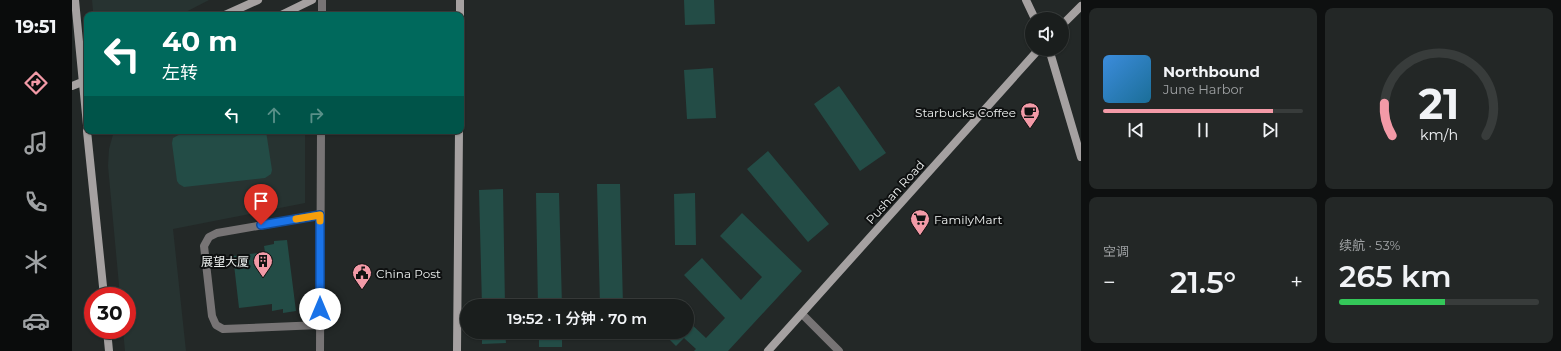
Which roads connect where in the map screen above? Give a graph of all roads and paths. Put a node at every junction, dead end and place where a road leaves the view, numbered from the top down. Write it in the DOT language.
graph roads {
  1 [pos="76,0"];
  2 [pos="258,0"];
  3 [pos="312,0"];
  4 [pos="322,0"];
  5 [pos="460,0"];
  6 [pos="1026,0"];
  7 [pos="1081,6"];
  8 [pos="232,12"];
  9 [pos="287,12"];
  10 [pos="322,12"];
  11 [pos="460,12"];
  12 [pos="1032,12"];
  13 [pos="1069,18"];
  14 [pos="1033,56"];
  15 [pos="1051,56"];
  16 [pos="84,65"];
  17 [pos="84,82"];
  18 [pos="72,86"];
  19 [pos="88,134"];
  20 [pos="321,134"];
  21 [pos="459,134"];
  22 [pos="1081,157"];
  23 [pos="320,215"];
  24 [pos="103,287"];
  25 [pos="802,314"];
  26 [pos="320,325"];
  27 [pos="108,339"];
  28 [pos="109,351"];
  29 [pos="320,351"];
  30 [pos="457,351"];
  31 [pos="768,351"];
  32 [pos="840,351"];
  1 -- 16 [label="street"];
  2 -- 8 [label="street"];
  3 -- 9 [label="street"];
  4 -- 10 [label="street"];
  5 -- 11 [label="street"];
  6 -- 12 [label="street"];
  7 -- 13 [label="street"];
  14 -- 25 [label="street, Pushan Road"];
  15 -- 22 [label="street"];
  17 -- 18 [label="street"];
  19 -- 24 [label="street"];
  20 -- 23 [label="street"];
  21 -- 30 [label="street"];
  23 -- 26 [label="street"];
  23 -- 26 [label="street"];
  25 -- 31 [label="street, Pushan Road"];
  25 -- 32 [label="street"];
  26 -- 29 [label="street"];
  27 -- 28 [label="street"];
}
